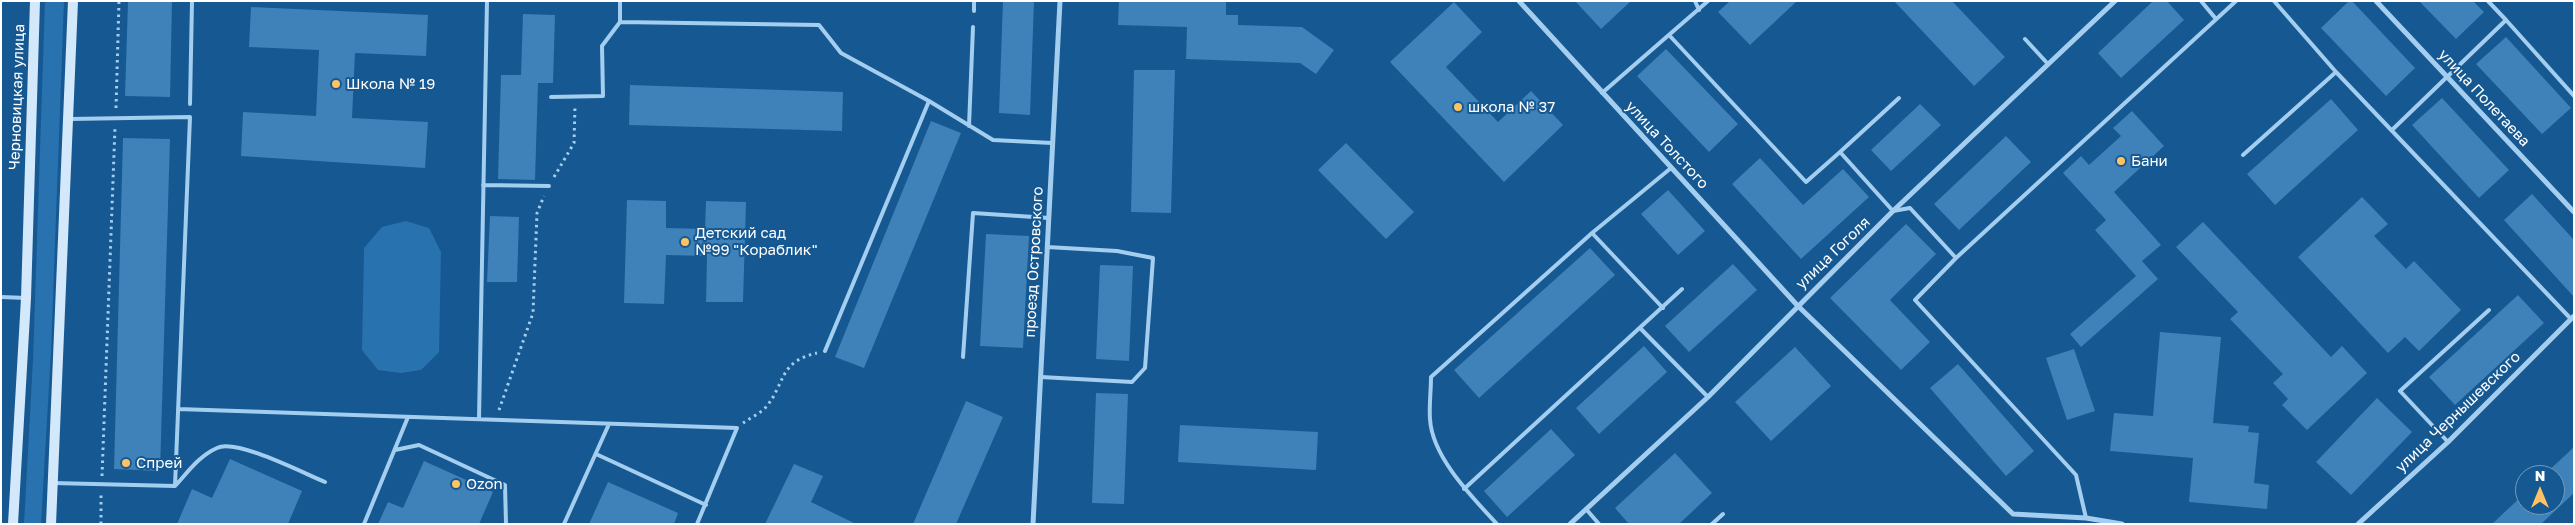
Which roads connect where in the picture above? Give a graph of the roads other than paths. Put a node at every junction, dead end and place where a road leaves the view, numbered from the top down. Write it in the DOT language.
graph roads {
  1 [pos="35,1"];
  2 [pos="73,1"];
  3 [pos="192,1"];
  4 [pos="487,1"];
  5 [pos="620,1"];
  6 [pos="974,1"];
  7 [pos="1060,1"];
  8 [pos="1519,1"];
  9 [pos="1695,1"];
  10 [pos="1708,1"];
  11 [pos="2115,1"];
  12 [pos="2201,1"];
  13 [pos="2236,1"];
  14 [pos="2274,1"];
  15 [pos="2376,1"];
  16 [pos="2488,1"];
  17 [pos="1699,10"];
  18 [pos="974,11"];
  19 [pos="2216,18"];
  20 [pos="2506,20"];
  21 [pos="620,22"];
  22 [pos="973,27"];
  23 [pos="1669,35"];
  24 [pos="2025,40"];
  25 [pos="2048,64"];
  26 [pos="2336,72"];
  27 [pos="2447,77"];
  28 [pos="1602,93"];
  29 [pos="2574,96"];
  30 [pos="551,97"];
  31 [pos="1899,98"];
  32 [pos="929,101"];
  33 [pos="190,104"];
  34 [pos="69,120"];
  35 [pos="969,126"];
  36 [pos="2392,130"];
  37 [pos="1052,143"];
  38 [pos="1840,152"];
  39 [pos="2243,155"];
  40 [pos="1670,168"];
  41 [pos="484,185"];
  42 [pos="549,186"];
  43 [pos="1893,211"];
  44 [pos="2574,212"];
  45 [pos="1049,218"];
  46 [pos="1592,233"];
  47 [pos="1047,247"];
  48 [pos="1956,258"];
  49 [pos="1682,289"];
  50 [pos="1,297"];
  51 [pos="26,298"];
  52 [pos="1797,305"];
  53 [pos="1663,308"];
  54 [pos="2489,310"];
  55 [pos="2572,317"];
  56 [pos="1640,328"];
  57 [pos="825,351"];
  58 [pos="963,357"];
  59 [pos="1041,377"];
  60 [pos="1708,397"];
  61 [pos="178,409"];
  62 [pos="408,417"];
  63 [pos="479,420"];
  64 [pos="610,424"];
  65 [pos="2448,442"];
  66 [pos="396,450"];
  67 [pos="596,454"];
  68 [pos="325,482"];
  69 [pos="53,483"];
  70 [pos="175,486"];
  71 [pos="1464,489"];
  72 [pos="706,504"];
  73 [pos="1586,509"];
  74 [pos="1723,514"];
  75 [pos="2086,518"];
  76 [pos="13,524"];
  77 [pos="51,524"];
  78 [pos="364,524"];
  79 [pos="506,524"];
  80 [pos="564,524"];
  81 [pos="697,524"];
  82 [pos="1033,524"];
  83 [pos="1497,524"];
  84 [pos="1570,524"];
  85 [pos="1599,524"];
  86 [pos="1712,524"];
  87 [pos="2122,524"];
  88 [pos="2358,524"];
  1 -- 51 [label="main road, Черновицкая улица"];
  2 -- 34 [label="main road"];
  3 -- 33 [label="lane"];
  4 -- 41 [label="lane"];
  5 -- 21 [label="lane"];
  6 -- 18 [label="lane"];
  7 -- 37 [label="street, проезд Островского"];
  8 -- 28 [label="street, улица Толстого"];
  9 -- 17 [label="lane"];
  10 -- 17 [label="lane"];
  11 -- 25 [label="street, улица Гоголя"];
  12 -- 19 [label="lane"];
  13 -- 19 [label="lane"];
  14 -- 26 [label="lane"];
  15 -- 27 [label="street, улица Полетаева"];
  16 -- 20 [label="lane"];
  17 -- 23 [label="lane"];
  19 -- 48 [label="lane"];
  20 -- 27 [label="lane"];
  20 -- 29 [label="lane"];
  21 -- 30 [label="lane"];
  21 -- 32 [label="lane"];
  22 -- 35 [label="lane"];
  23 -- 28 [label="lane"];
  23 -- 38 [label="lane"];
  24 -- 25 [label="lane"];
  25 -- 43 [label="street, улица Гоголя"];
  26 -- 36 [label="lane"];
  26 -- 39 [label="lane"];
  27 -- 36 [label="lane"];
  27 -- 44 [label="street, улица Полетаева"];
  28 -- 40 [label="street, улица Толстого"];
  31 -- 38 [label="lane"];
  32 -- 35 [label="lane"];
  32 -- 57 [label="lane"];
  34 -- 61 [label="lane"];
  34 -- 69 [label="main road"];
  35 -- 37 [label="lane"];
  36 -- 55 [label="lane"];
  37 -- 45 [label="street, проезд Островского"];
  38 -- 43 [label="lane"];
  40 -- 46 [label="lane"];
  40 -- 52 [label="street, улица Толстого"];
  41 -- 42 [label="lane"];
  41 -- 63 [label="lane"];
  43 -- 48 [label="lane"];
  43 -- 52 [label="street, улица Гоголя"];
  45 -- 47 [label="street, проезд Островского"];
  45 -- 58 [label="lane"];
  46 -- 53 [label="lane"];
  46 -- 71 [label="lane"];
  47 -- 59 [label="street, проезд Островского"];
  47 -- 59 [label="lane"];
  48 -- 75 [label="lane"];
  49 -- 53 [label="lane"];
  50 -- 51 [label="lane"];
  51 -- 76 [label="main road, Черновицкая улица"];
  52 -- 60 [label="street, улица Гоголя"];
  52 -- 75 [label="street, улица Толстого"];
  53 -- 56 [label="lane"];
  54 -- 65 [label="lane"];
  55 -- 65 [label="street, улица Чернышевского"];
  56 -- 60 [label="lane"];
  56 -- 71 [label="lane"];
  59 -- 82 [label="street, проезд Островского"];
  60 -- 73 [label="street, улица Гоголя"];
  61 -- 62 [label="lane"];
  61 -- 70 [label="lane"];
  62 -- 63 [label="lane"];
  62 -- 66 [label="lane"];
  63 -- 64 [label="lane"];
  64 -- 67 [label="lane"];
  64 -- 72 [label="lane"];
  65 -- 88 [label="street, улица Чернышевского"];
  66 -- 78 [label="lane"];
  66 -- 79 [label="lane"];
  67 -- 72 [label="lane"];
  67 -- 80 [label="lane"];
  68 -- 70 [label="lane"];
  69 -- 70 [label="lane"];
  69 -- 77 [label="main road"];
  71 -- 83 [label="lane"];
  72 -- 81 [label="lane"];
  73 -- 84 [label="street, улица Гоголя"];
  73 -- 85 [label="lane"];
  74 -- 86 [label="lane"];
  75 -- 87 [label="street, улица Толстого"];
}
